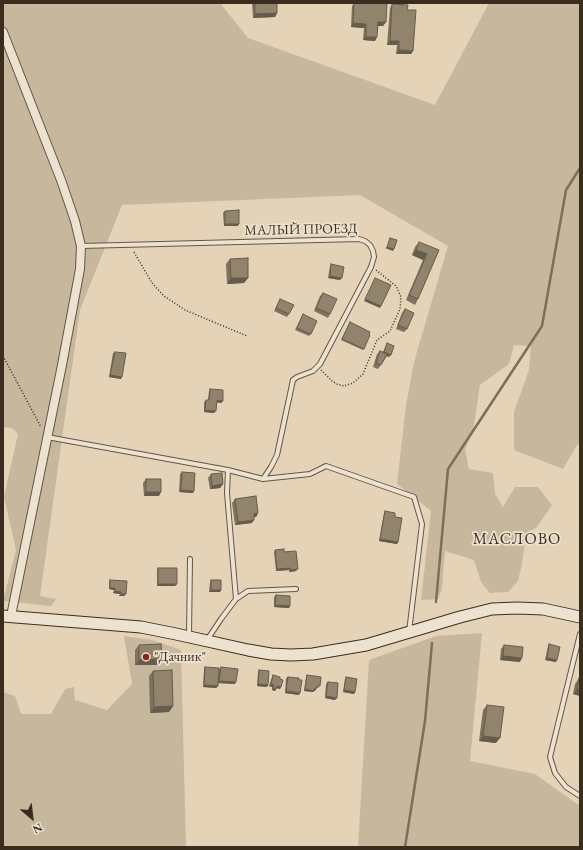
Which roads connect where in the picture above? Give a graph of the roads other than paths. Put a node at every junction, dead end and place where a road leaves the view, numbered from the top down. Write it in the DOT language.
graph roads {
  1 [pos="3,32"];
  2 [pos="81,246"];
  3 [pos="46,437"];
  4 [pos="228,470"];
  5 [pos="263,479"];
  6 [pos="190,559"];
  7 [pos="296,588"];
  8 [pos="236,599"];
  9 [pos="7,616"];
  10 [pos="580,617"];
  11 [pos="409,632"];
  12 [pos="580,635"];
  13 [pos="189,636"];
  14 [pos="207,641"];
  15 [pos="580,796"];
  1 -- 2 [label="street"];
  2 -- 3 [label="street"];
  2 -- 5 [label="lane, МАЛЫЙ ПРОЕЗД"];
  3 -- 4 [label="lane"];
  3 -- 9 [label="street"];
  4 -- 5 [label="lane"];
  4 -- 8 [label="lane"];
  5 -- 11 [label="lane"];
  6 -- 13 [label="lane"];
  7 -- 8 [label="lane"];
  8 -- 14 [label="lane"];
  9 -- 13 [label="main road"];
  10 -- 11 [label="main road"];
  11 -- 14 [label="main road"];
  12 -- 15 [label="lane"];
  13 -- 14 [label="main road"];
}
